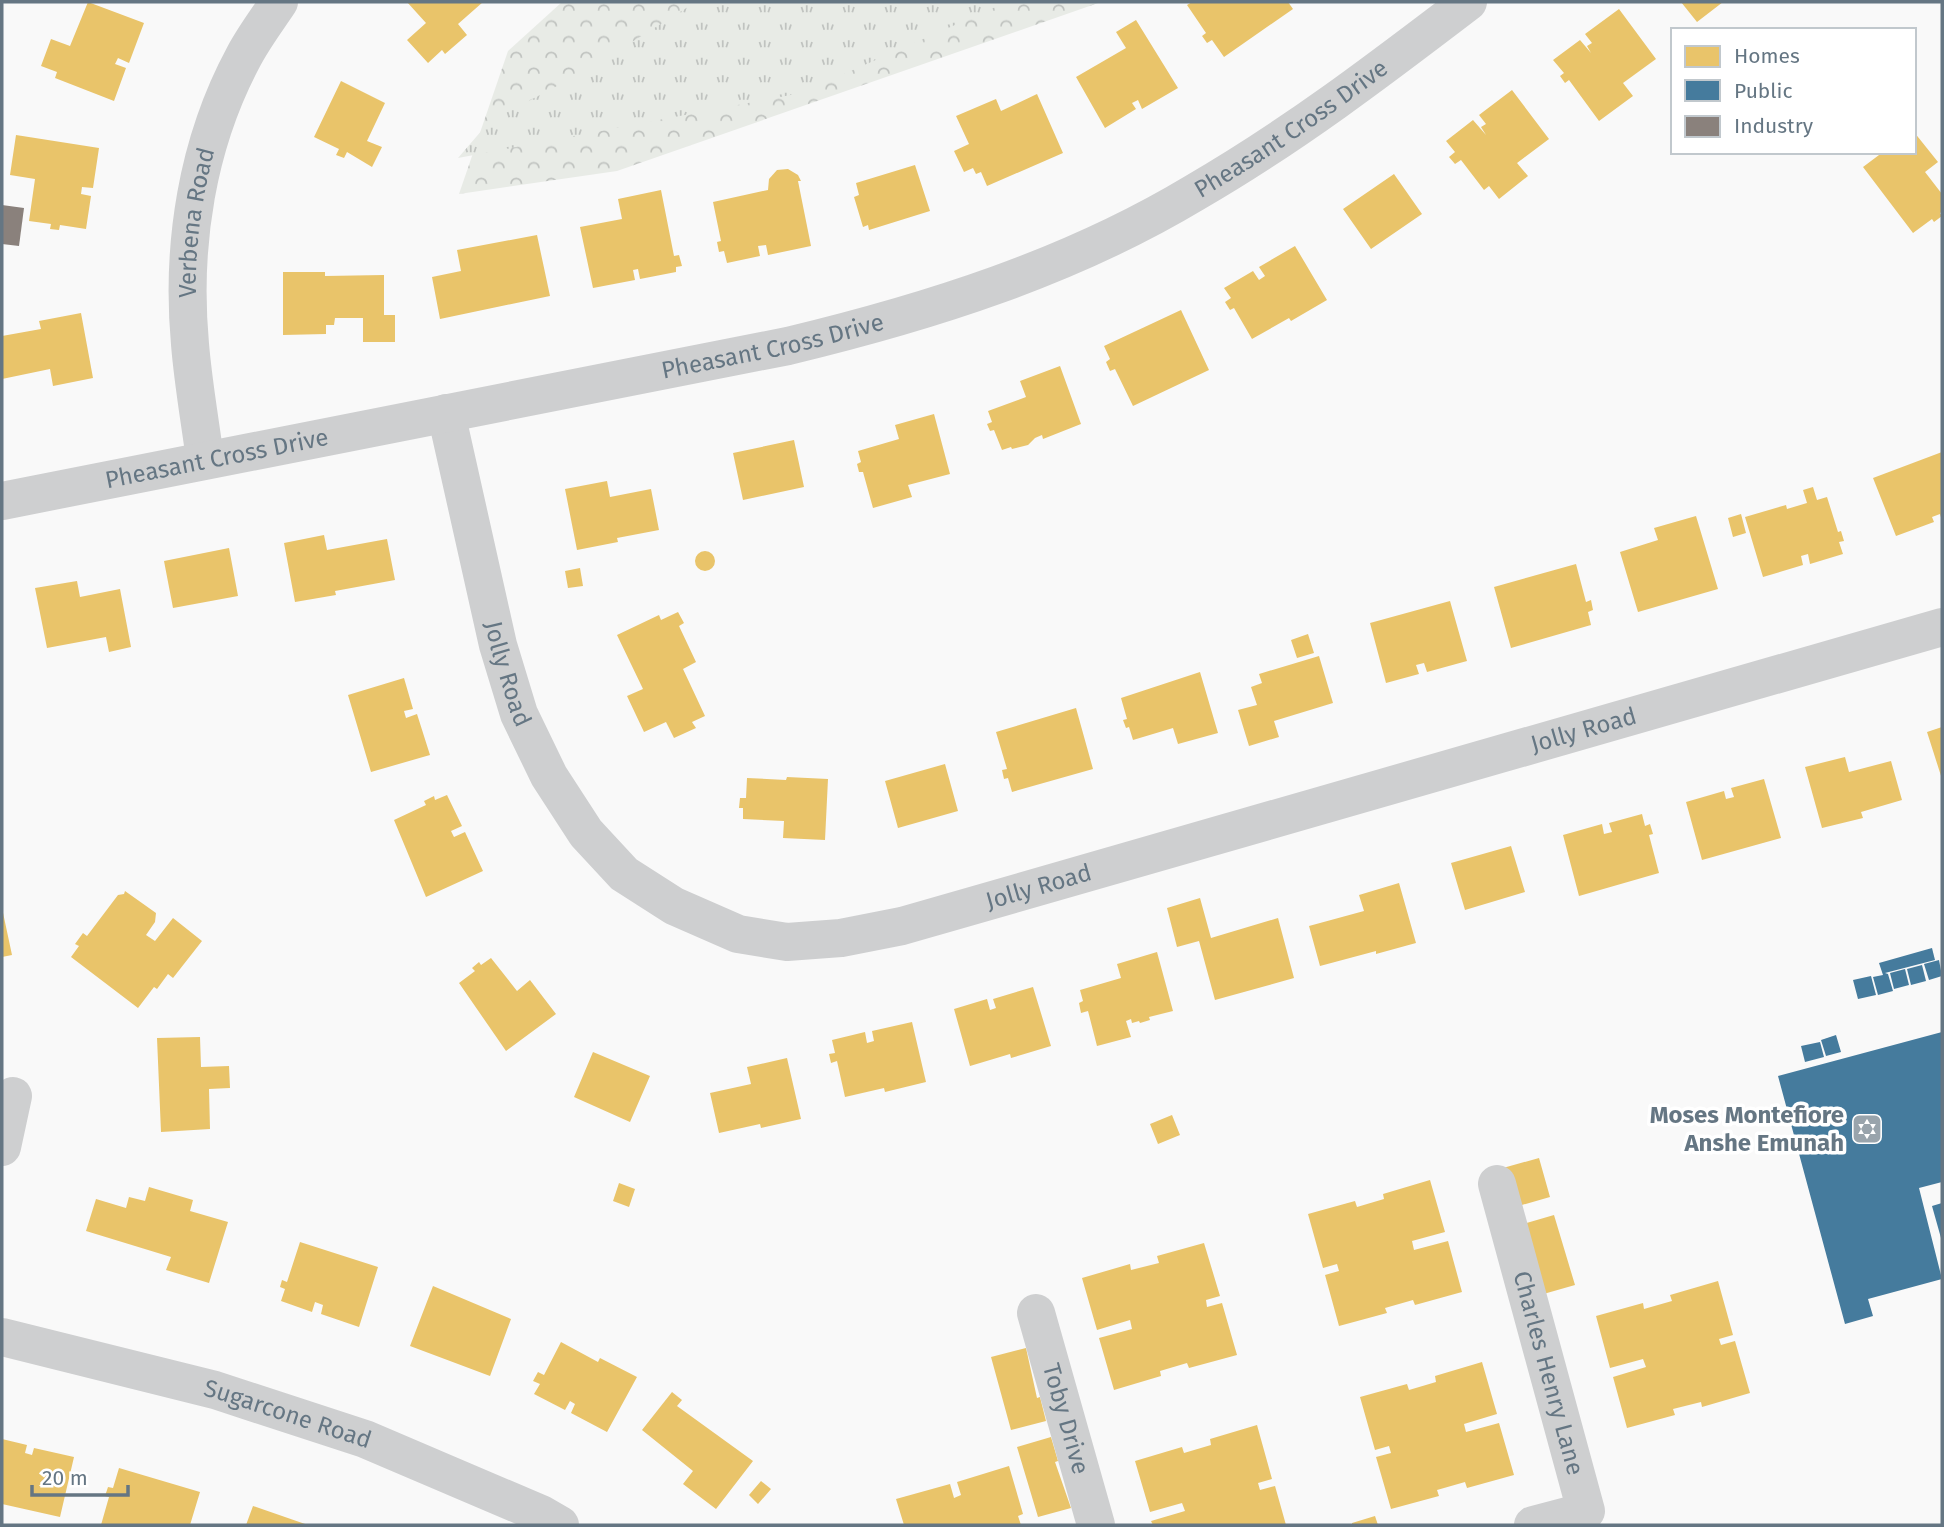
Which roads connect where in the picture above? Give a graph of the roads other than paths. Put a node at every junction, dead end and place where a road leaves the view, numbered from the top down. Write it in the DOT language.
graph roads {
  1 [pos="279,2"];
  2 [pos="1468,2"];
  3 [pos="446,413"];
  4 [pos="205,459"];
  5 [pos="2,501"];
  6 [pos="1942,627"];
  7 [pos="13,1096"];
  8 [pos="2,1147"];
  9 [pos="1497,1184"];
  10 [pos="1036,1313"];
  11 [pos="2,1337"];
  12 [pos="561,1525"];
  13 [pos="1096,1525"];
  14 [pos="1533,1525"];
  1 -- 4 [label="street, Verbena Road"];
  2 -- 3 [label="street, Pheasant Cross Drive"];
  3 -- 4 [label="street, Pheasant Cross Drive"];
  3 -- 6 [label="street, Jolly Road"];
  4 -- 5 [label="street, Pheasant Cross Drive"];
  7 -- 8 [label="street"];
  9 -- 14 [label="street, Charles Henry Lane"];
  10 -- 13 [label="street, Toby Drive"];
  11 -- 12 [label="street, Sugarcone Road"];
}
